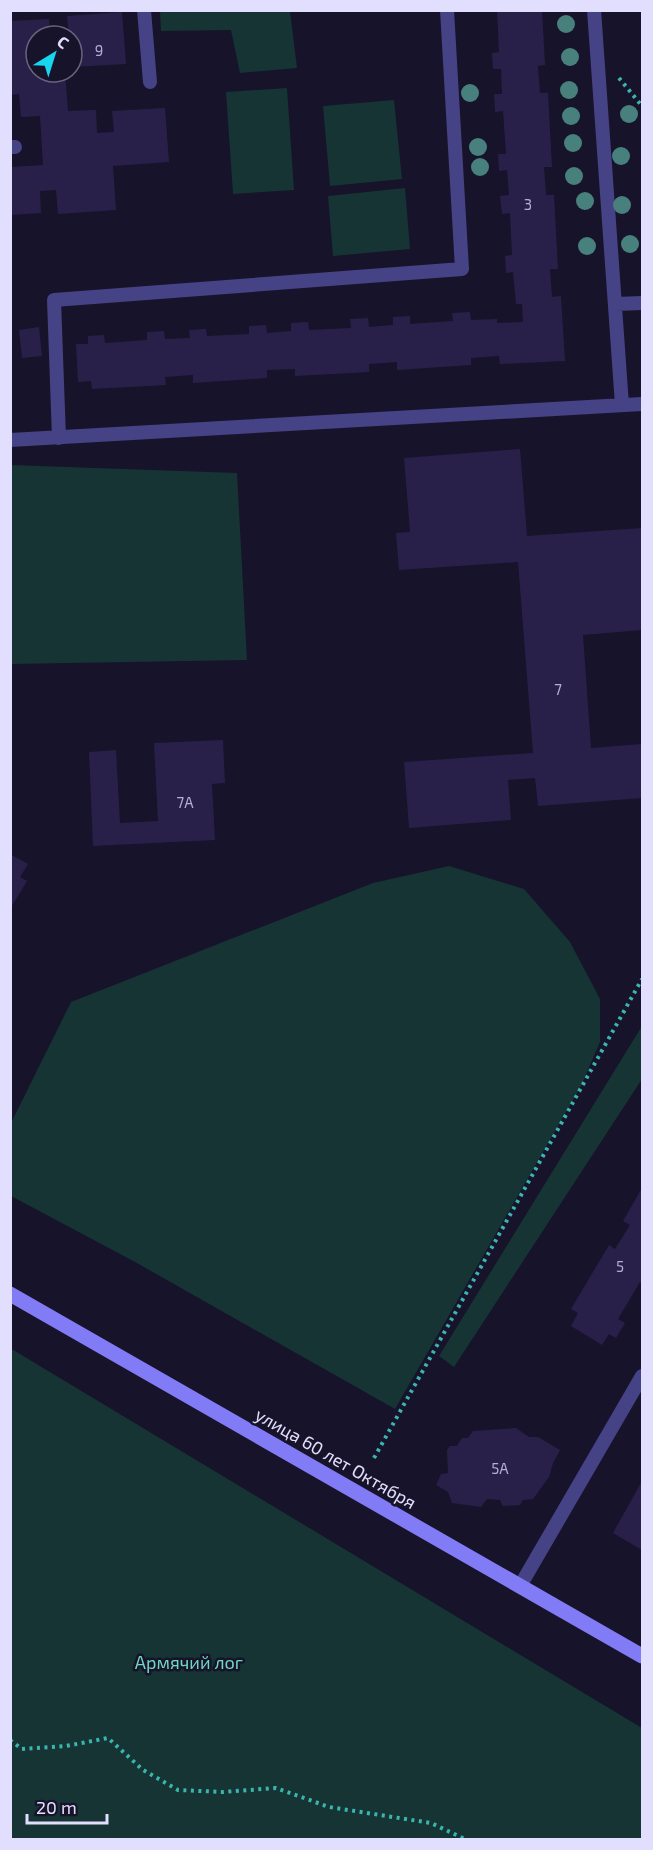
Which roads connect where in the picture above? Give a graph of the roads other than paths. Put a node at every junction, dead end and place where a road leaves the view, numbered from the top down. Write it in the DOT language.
graph roads {
  1 [pos="144,10"];
  2 [pos="447,10"];
  3 [pos="594,10"];
  4 [pos="150,82"];
  5 [pos="642,303"];
  6 [pos="616,304"];
  7 [pos="642,404"];
  8 [pos="622,405"];
  9 [pos="58,438"];
  10 [pos="10,440"];
  11 [pos="10,1294"];
  12 [pos="642,1376"];
  13 [pos="520,1586"];
  14 [pos="642,1656"];
  1 -- 4 [label="lane"];
  2 -- 9 [label="lane"];
  3 -- 6 [label="lane"];
  5 -- 6 [label="lane"];
  6 -- 8 [label="lane"];
  7 -- 8 [label="lane"];
  8 -- 9 [label="lane"];
  9 -- 10 [label="lane"];
  11 -- 13 [label="street, улица 60 лет Октября"];
  12 -- 13 [label="lane"];
  13 -- 14 [label="street, улица 60 лет Октября"];
}
